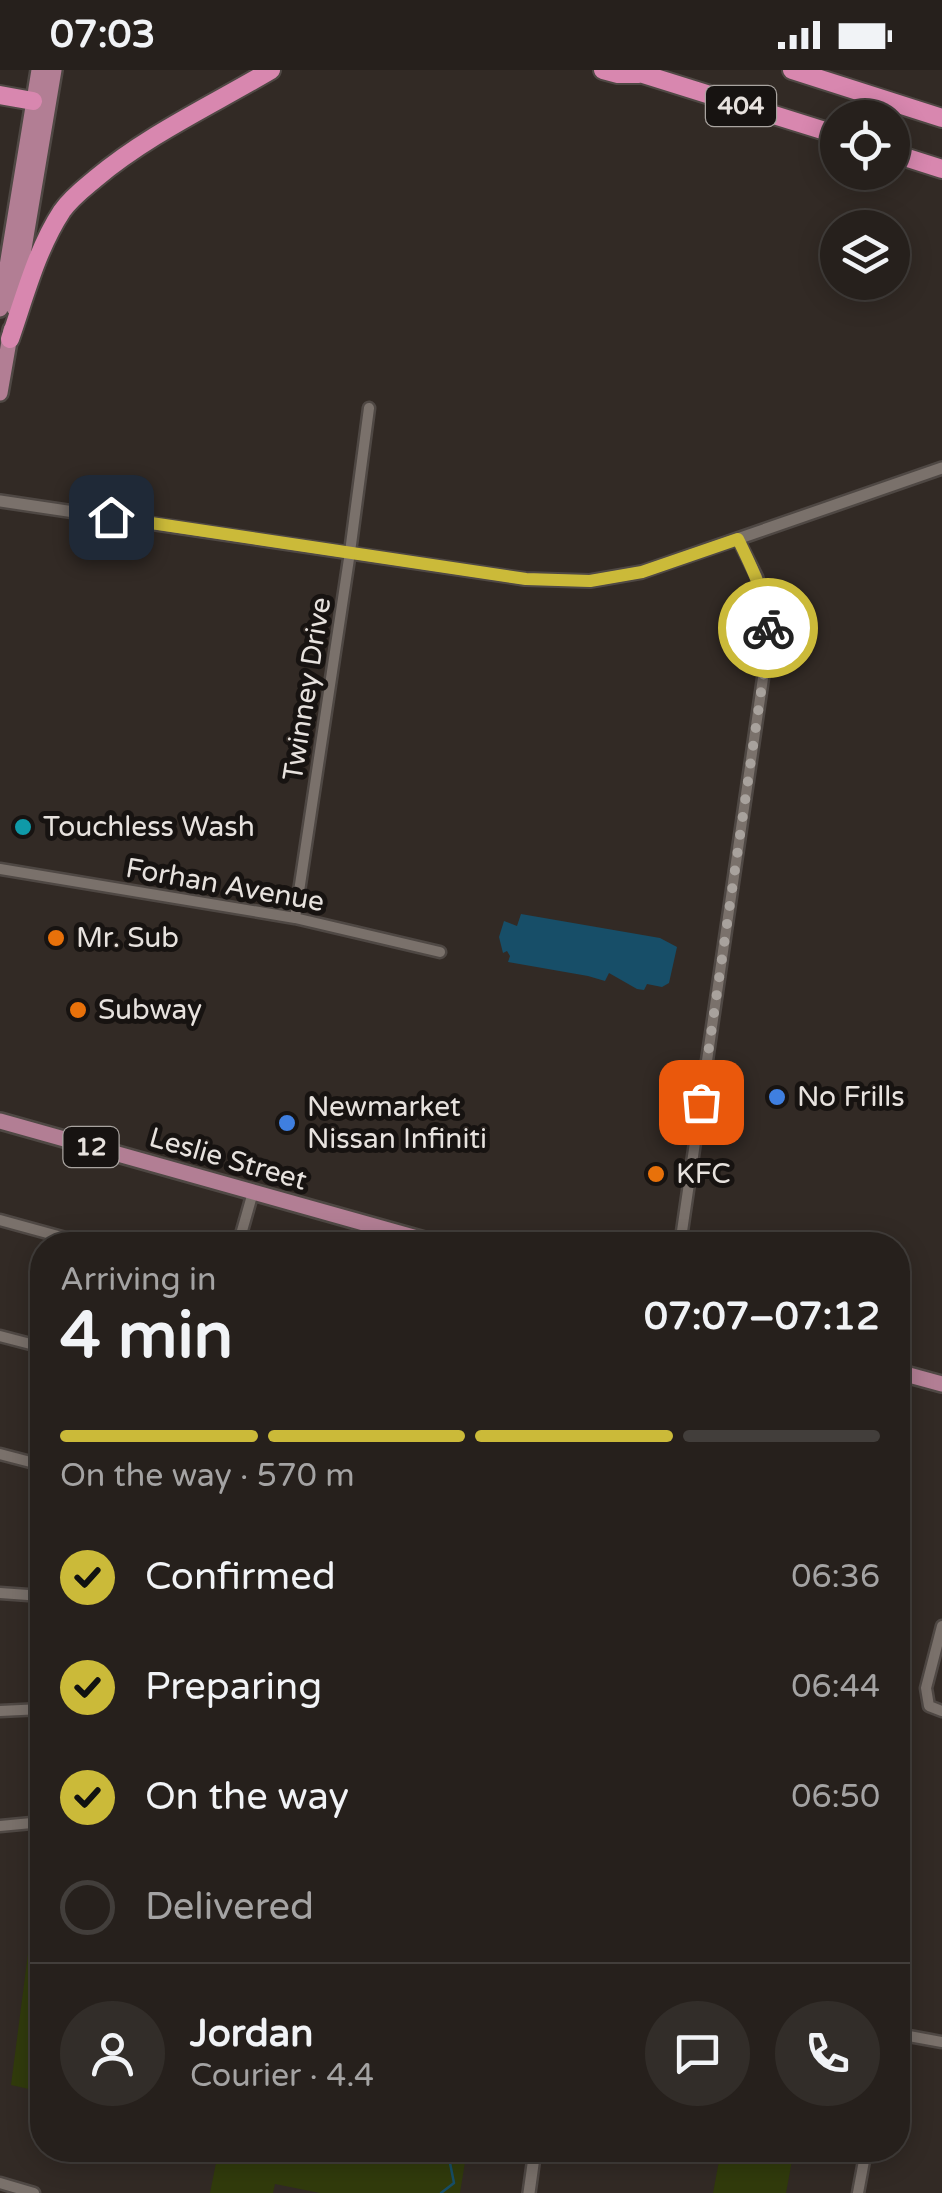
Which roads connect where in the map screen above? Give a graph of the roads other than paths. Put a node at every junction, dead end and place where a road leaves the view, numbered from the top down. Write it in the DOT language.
graph roads {
  1 [pos="38,70"];
  2 [pos="54,70"];
  3 [pos="271,70"];
  4 [pos="603,70"];
  5 [pos="792,70"];
  6 [pos="638,72"];
  7 [pos="0,95"];
  8 [pos="33,101"];
  9 [pos="942,118"];
  10 [pos="820,130"];
  11 [pos="910,159"];
  12 [pos="942,170"];
  13 [pos="0,310"];
  14 [pos="10,339"];
  15 [pos="0,393"];
  16 [pos="369,408"];
  17 [pos="942,468"];
  18 [pos="0,501"];
  19 [pos="738,539"];
  20 [pos="350,552"];
  21 [pos="0,870"];
  22 [pos="295,918"];
  23 [pos="440,952"];
  24 [pos="0,1121"];
  25 [pos="253,1192"];
  26 [pos="0,1220"];
  27 [pos="44,1232"];
  28 [pos="242,1232"];
  29 [pos="396,1232"];
  30 [pos="682,1232"];
  31 [pos="0,1336"];
  32 [pos="30,1345"];
  33 [pos="910,1375"];
  34 [pos="942,1384"];
  35 [pos="0,1454"];
  36 [pos="30,1463"];
  37 [pos="0,1593"];
  38 [pos="30,1595"];
  39 [pos="942,1626"];
  40 [pos="30,1709"];
  41 [pos="0,1710"];
  42 [pos="942,1711"];
  43 [pos="30,1823"];
  44 [pos="0,1826"];
  45 [pos="910,2036"];
  46 [pos="942,2042"];
  47 [pos="534,2162"];
  48 [pos="864,2162"];
  49 [pos="0,2183"];
  50 [pos="34,2193"];
  51 [pos="529,2193"];
  52 [pos="858,2193"];
  1 -- 8 [label="main road"];
  2 -- 14 [label="main road"];
  3 -- 14 [label="highway"];
  4 -- 6 [label="highway"];
  5 -- 9 [label="highway, 404"];
  6 -- 10 [label="highway, 404"];
  7 -- 8 [label="highway"];
  8 -- 13 [label="main road"];
  11 -- 12 [label="highway"];
  14 -- 15 [label="main road"];
  16 -- 20 [label="street, Twinney Drive"];
  17 -- 19 [label="street"];
  18 -- 20 [label="street"];
  19 -- 20 [label="street"];
  19 -- 30 [label="street"];
  20 -- 22 [label="street, Twinney Drive"];
  21 -- 22 [label="street, Forhan Avenue"];
  22 -- 23 [label="street, Forhan Avenue"];
  24 -- 25 [label="main road, Leslie Street / 12"];
  25 -- 28 [label="street"];
  25 -- 29 [label="main road, Leslie Street / 12"];
  26 -- 27 [label="street"];
  31 -- 32 [label="street"];
  33 -- 34 [label="main road"];
  35 -- 36 [label="street"];
  37 -- 38 [label="street"];
  39 -- 42 [label="street"];
  40 -- 41 [label="street"];
  43 -- 44 [label="street"];
  45 -- 46 [label="street"];
  47 -- 51 [label="street"];
  48 -- 52 [label="street"];
  49 -- 50 [label="street"];
}
